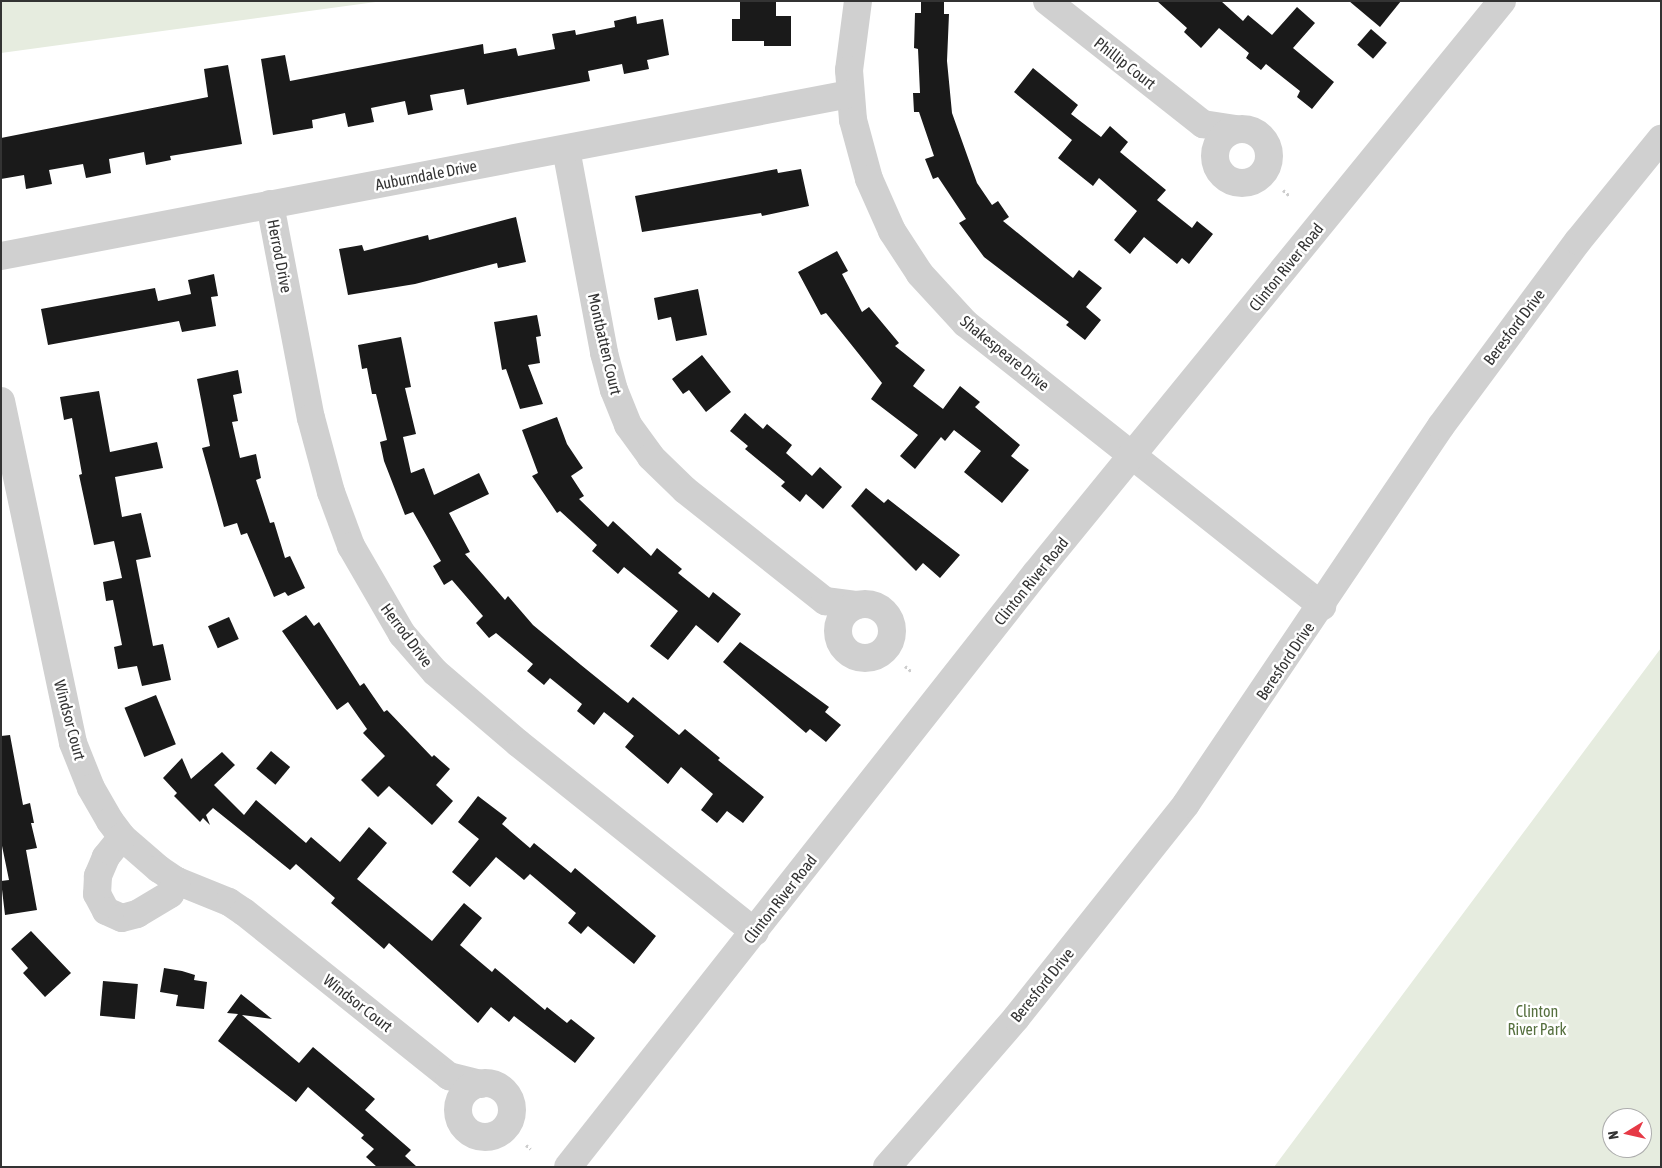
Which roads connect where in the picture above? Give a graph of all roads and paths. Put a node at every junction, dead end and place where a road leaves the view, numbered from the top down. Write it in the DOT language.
graph roads {
  1 [pos="858,1"];
  2 [pos="1047,1"];
  3 [pos="1502,1"];
  4 [pos="850,94"];
  5 [pos="1203,124"];
  6 [pos="1236,129"];
  7 [pos="1661,139"];
  8 [pos="566,149"];
  9 [pos="1215,156"];
  10 [pos="1283,190"];
  11 [pos="1290,196"];
  12 [pos="270,204"];
  13 [pos="1,256"];
  14 [pos="1,401"];
  15 [pos="1133,456"];
  16 [pos="825,601"];
  17 [pos="858,605"];
  18 [pos="1322,606"];
  19 [pos="838,632"];
  20 [pos="906,666"];
  21 [pos="911,671"];
  22 [pos="122,836"];
  23 [pos="177,881"];
  24 [pos="754,932"];
  25 [pos="449,1076"];
  26 [pos="481,1084"];
  27 [pos="458,1108"];
  28 [pos="526,1145"];
  29 [pos="532,1149"];
  30 [pos="568,1167"];
  31 [pos="887,1167"];
  1 -- 4 [label="street, Shakespeare Drive"];
  2 -- 5 [label="street, Phillip Court"];
  3 -- 15 [label="street, Clinton River Road"];
  4 -- 8 [label="street, Auburndale Drive"];
  4 -- 15 [label="street, Shakespeare Drive"];
  5 -- 6 [label="street, Phillip Court"];
  5 -- 9 [label="street, Phillip Court"];
  6 -- 9 [label="street"];
  6 -- 9 [label="street, Phillip Court"];
  7 -- 18 [label="street, Beresford Drive"];
  8 -- 12 [label="street, Auburndale Drive"];
  8 -- 16 [label="street, Montbatten Court"];
  10 -- 11 [label="path"];
  12 -- 13 [label="street, Auburndale Drive"];
  12 -- 24 [label="street, Herrod Drive"];
  14 -- 22 [label="street, Windsor Court"];
  15 -- 18 [label="street, Shakespeare Drive"];
  15 -- 24 [label="street, Clinton River Road"];
  16 -- 17 [label="street, Montbatten Court"];
  16 -- 19 [label="street, Montbatten Court"];
  17 -- 19 [label="street"];
  17 -- 19 [label="street, Montbatten Court"];
  18 -- 31 [label="street, Beresford Drive"];
  20 -- 21 [label="path"];
  22 -- 23 [label="street, Windsor Court"];
  22 -- 23 [label="street"];
  23 -- 25 [label="street, Windsor Court"];
  24 -- 30 [label="street, Clinton River Road"];
  25 -- 26 [label="street, Windsor Court"];
  25 -- 27 [label="street, Windsor Court"];
  26 -- 27 [label="street"];
  26 -- 27 [label="street, Windsor Court"];
  28 -- 29 [label="path"];
}
